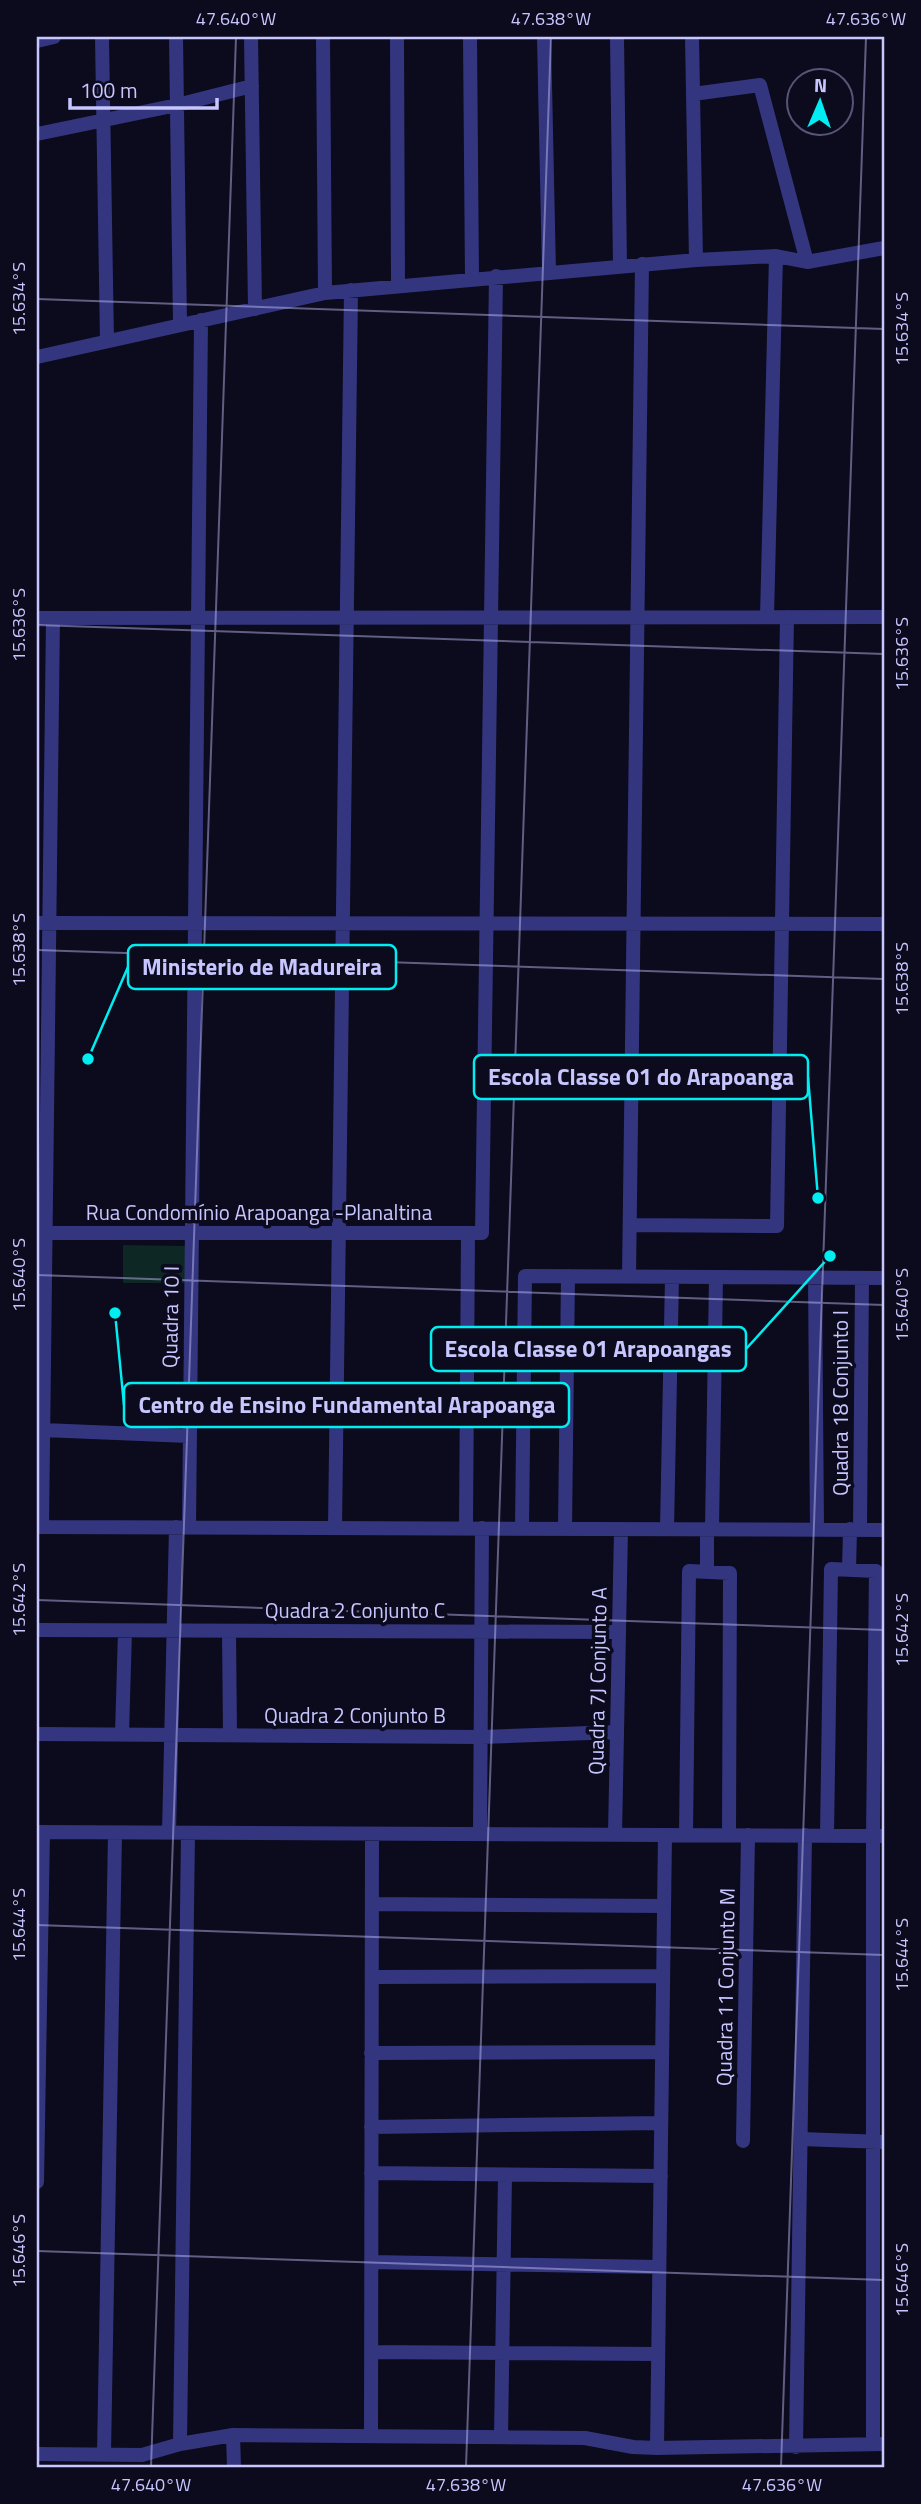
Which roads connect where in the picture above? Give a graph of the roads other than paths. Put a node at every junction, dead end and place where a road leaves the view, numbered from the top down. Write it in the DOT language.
graph roads {
  1 [pos="54,37"];
  2 [pos="102,37"];
  3 [pos="176,37"];
  4 [pos="251,37"];
  5 [pos="323,37"];
  6 [pos="397,37"];
  7 [pos="470,37"];
  8 [pos="544,37"];
  9 [pos="617,37"];
  10 [pos="692,37"];
  11 [pos="37,41"];
  12 [pos="252,86"];
  13 [pos="693,94"];
  14 [pos="177,105"];
  15 [pos="104,120"];
  16 [pos="37,134"];
  17 [pos="884,248"];
  18 [pos="776,256"];
  19 [pos="696,260"];
  20 [pos="807,262"];
  21 [pos="642,264"];
  22 [pos="620,266"];
  23 [pos="549,272"];
  24 [pos="496,276"];
  25 [pos="472,279"];
  26 [pos="398,285"];
  27 [pos="351,290"];
  28 [pos="325,293"];
  29 [pos="255,309"];
  30 [pos="201,320"];
  31 [pos="180,325"];
  32 [pos="107,341"];
  33 [pos="37,357"];
  34 [pos="347,617"];
  35 [pos="491,617"];
  36 [pos="637,617"];
  37 [pos="767,617"];
  38 [pos="787,617"];
  39 [pos="884,617"];
  40 [pos="37,618"];
  41 [pos="53,618"];
  42 [pos="198,618"];
  43 [pos="43,923"];
  44 [pos="195,923"];
  45 [pos="343,923"];
  46 [pos="486,923"];
  47 [pos="633,923"];
  48 [pos="783,923"];
  49 [pos="884,924"];
  50 [pos="43,975"];
  51 [pos="630,1226"];
  52 [pos="41,1233"];
  53 [pos="192,1233"];
  54 [pos="339,1233"];
  55 [pos="475,1233"];
  56 [pos="568,1276"];
  57 [pos="629,1276"];
  58 [pos="672,1277"];
  59 [pos="716,1277"];
  60 [pos="815,1278"];
  61 [pos="862,1278"];
  62 [pos="884,1278"];
  63 [pos="43,1430"];
  64 [pos="190,1436"];
  65 [pos="39,1527"];
  66 [pos="182,1527"];
  67 [pos="335,1528"];
  68 [pos="466,1528"];
  69 [pos="482,1528"];
  70 [pos="522,1528"];
  71 [pos="565,1529"];
  72 [pos="621,1529"];
  73 [pos="667,1529"];
  74 [pos="710,1529"];
  75 [pos="817,1529"];
  76 [pos="855,1530"];
  77 [pos="884,1530"];
  78 [pos="849,1570"];
  79 [pos="707,1572"];
  80 [pos="37,1630"];
  81 [pos="125,1631"];
  82 [pos="173,1631"];
  83 [pos="229,1631"];
  84 [pos="481,1632"];
  85 [pos="619,1632"];
  86 [pos="617,1731"];
  87 [pos="37,1734"];
  88 [pos="122,1734"];
  89 [pos="171,1734"];
  90 [pos="230,1735"];
  91 [pos="481,1737"];
  92 [pos="40,1832"];
  93 [pos="115,1833"];
  94 [pos="169,1833"];
  95 [pos="188,1833"];
  96 [pos="372,1833"];
  97 [pos="480,1834"];
  98 [pos="615,1835"];
  99 [pos="665,1835"];
  100 [pos="686,1835"];
  101 [pos="729,1835"];
  102 [pos="748,1835"];
  103 [pos="805,1835"];
  104 [pos="827,1835"];
  105 [pos="879,1836"];
  106 [pos="372,1904"];
  107 [pos="664,1906"];
  108 [pos="663,1976"];
  109 [pos="372,1978"];
  110 [pos="662,2052"];
  111 [pos="372,2053"];
  112 [pos="661,2123"];
  113 [pos="371,2127"];
  114 [pos="801,2139"];
  115 [pos="743,2141"];
  116 [pos="879,2142"];
  117 [pos="371,2173"];
  118 [pos="505,2175"];
  119 [pos="660,2176"];
  120 [pos="37,2182"];
  121 [pos="371,2262"];
  122 [pos="504,2264"];
  123 [pos="659,2267"];
  124 [pos="371,2352"];
  125 [pos="502,2353"];
  126 [pos="658,2354"];
  127 [pos="233,2435"];
  128 [pos="371,2436"];
  129 [pos="501,2437"];
  130 [pos="180,2444"];
  131 [pos="879,2444"];
  132 [pos="796,2446"];
  133 [pos="657,2448"];
  134 [pos="37,2454"];
  135 [pos="104,2454"];
  136 [pos="233,2467"];
  1 -- 11 [label="street"];
  2 -- 15 [label="street"];
  3 -- 14 [label="street"];
  4 -- 12 [label="street"];
  5 -- 28 [label="street"];
  6 -- 26 [label="street"];
  7 -- 25 [label="street"];
  8 -- 23 [label="street"];
  9 -- 22 [label="street"];
  10 -- 13 [label="street"];
  12 -- 14 [label="street"];
  12 -- 29 [label="street"];
  13 -- 19 [label="street"];
  13 -- 20 [label="street"];
  14 -- 15 [label="street"];
  14 -- 31 [label="street"];
  15 -- 16 [label="street"];
  15 -- 32 [label="street"];
  17 -- 20 [label="street"];
  18 -- 19 [label="street"];
  18 -- 20 [label="street"];
  18 -- 37 [label="street"];
  19 -- 21 [label="street"];
  21 -- 22 [label="street"];
  21 -- 36 [label="street"];
  22 -- 23 [label="street"];
  23 -- 24 [label="street"];
  24 -- 25 [label="street"];
  24 -- 35 [label="street"];
  25 -- 26 [label="street"];
  26 -- 27 [label="street"];
  27 -- 28 [label="street"];
  27 -- 34 [label="street"];
  28 -- 29 [label="street"];
  29 -- 30 [label="street"];
  30 -- 31 [label="street"];
  30 -- 42 [label="street, Quadra 10 I"];
  31 -- 32 [label="street"];
  32 -- 33 [label="street"];
  34 -- 35 [label="street"];
  34 -- 42 [label="street"];
  34 -- 45 [label="street"];
  35 -- 36 [label="street"];
  35 -- 46 [label="street"];
  36 -- 37 [label="street"];
  36 -- 47 [label="street"];
  37 -- 38 [label="street"];
  38 -- 39 [label="street"];
  38 -- 48 [label="street"];
  40 -- 41 [label="street"];
  41 -- 42 [label="street"];
  41 -- 43 [label="street"];
  42 -- 44 [label="street, Quadra 10 I"];
  43 -- 44 [label="street"];
  43 -- 50 [label="street"];
  44 -- 45 [label="street"];
  44 -- 53 [label="street, Quadra 10 I"];
  45 -- 46 [label="street"];
  45 -- 54 [label="street"];
  46 -- 47 [label="street"];
  46 -- 55 [label="street"];
  47 -- 48 [label="street"];
  47 -- 51 [label="street"];
  48 -- 49 [label="street"];
  48 -- 51 [label="street"];
  50 -- 52 [label="street"];
  51 -- 57 [label="street"];
  52 -- 53 [label="street, Rua Condomínio Arapoanga -Planaltina"];
  52 -- 63 [label="street"];
  53 -- 54 [label="street, Rua Condomínio Arapoanga -Planaltina"];
  53 -- 64 [label="street, Quadra 10 I"];
  54 -- 55 [label="street, Rua Condomínio Arapoanga -Planaltina"];
  54 -- 67 [label="street"];
  55 -- 68 [label="street"];
  56 -- 57 [label="street"];
  56 -- 70 [label="street"];
  56 -- 71 [label="street"];
  57 -- 58 [label="street"];
  58 -- 59 [label="street"];
  58 -- 73 [label="street"];
  59 -- 60 [label="street"];
  59 -- 74 [label="street"];
  60 -- 61 [label="street"];
  60 -- 75 [label="street, Quadra 18 Conjunto I"];
  61 -- 62 [label="street"];
  61 -- 76 [label="street, Quadra 18 Conjunto I"];
  63 -- 64 [label="street"];
  63 -- 65 [label="street"];
  64 -- 66 [label="street, Quadra 10 I"];
  65 -- 66 [label="street"];
  66 -- 67 [label="street"];
  66 -- 82 [label="street, Quadra 10 I"];
  67 -- 68 [label="street"];
  68 -- 69 [label="street"];
  69 -- 70 [label="street"];
  69 -- 84 [label="street"];
  70 -- 71 [label="street"];
  71 -- 72 [label="street"];
  72 -- 73 [label="street"];
  72 -- 85 [label="street, Quadra 7J Conjunto A"];
  73 -- 74 [label="street"];
  74 -- 75 [label="street"];
  74 -- 79 [label="street"];
  75 -- 76 [label="street"];
  76 -- 77 [label="street"];
  76 -- 78 [label="street, Quadra 18 Conjunto I"];
  78 -- 104 [label="street"];
  78 -- 105 [label="street"];
  79 -- 100 [label="street"];
  79 -- 101 [label="street"];
  80 -- 81 [label="street, Quadra 2 Conjunto C"];
  81 -- 82 [label="street, Quadra 2 Conjunto C"];
  81 -- 88 [label="street"];
  82 -- 83 [label="street, Quadra 2 Conjunto C"];
  82 -- 89 [label="street, Quadra 10 I"];
  83 -- 84 [label="street, Quadra 2 Conjunto C"];
  83 -- 90 [label="street"];
  84 -- 85 [label="street, Quadra 2 Conjunto C"];
  84 -- 91 [label="street"];
  85 -- 86 [label="street, Quadra 7J Conjunto A"];
  86 -- 91 [label="street, Quadra 2 Conjunto B"];
  86 -- 98 [label="street, Quadra 7J Conjunto A"];
  87 -- 88 [label="street, Quadra 2 Conjunto B"];
  88 -- 89 [label="street, Quadra 2 Conjunto B"];
  89 -- 90 [label="street, Quadra 2 Conjunto B"];
  89 -- 94 [label="street, Quadra 10 I"];
  90 -- 91 [label="street, Quadra 2 Conjunto B"];
  91 -- 97 [label="street"];
  92 -- 93 [label="street"];
  92 -- 120 [label="street"];
  93 -- 94 [label="street"];
  93 -- 135 [label="street"];
  94 -- 95 [label="street"];
  95 -- 96 [label="street"];
  95 -- 130 [label="street"];
  96 -- 97 [label="street"];
  96 -- 106 [label="street"];
  97 -- 98 [label="street"];
  98 -- 99 [label="street"];
  99 -- 100 [label="street"];
  99 -- 107 [label="street"];
  100 -- 101 [label="street"];
  101 -- 102 [label="street"];
  102 -- 103 [label="street"];
  102 -- 115 [label="street, Quadra 11 Conjunto M"];
  103 -- 104 [label="street"];
  103 -- 114 [label="street"];
  104 -- 105 [label="street"];
  105 -- 116 [label="street"];
  106 -- 107 [label="street"];
  106 -- 109 [label="street"];
  107 -- 108 [label="street"];
  108 -- 109 [label="street"];
  108 -- 110 [label="street"];
  109 -- 111 [label="street"];
  110 -- 111 [label="street"];
  110 -- 112 [label="street"];
  111 -- 113 [label="street"];
  112 -- 113 [label="street"];
  112 -- 119 [label="street"];
  113 -- 117 [label="street"];
  114 -- 116 [label="street"];
  114 -- 132 [label="street"];
  116 -- 131 [label="street"];
  117 -- 118 [label="street"];
  117 -- 121 [label="street"];
  118 -- 119 [label="street"];
  118 -- 122 [label="street"];
  119 -- 123 [label="street"];
  121 -- 122 [label="street"];
  121 -- 124 [label="street"];
  122 -- 123 [label="street"];
  122 -- 125 [label="street"];
  123 -- 126 [label="street"];
  124 -- 125 [label="street"];
  124 -- 128 [label="street"];
  125 -- 126 [label="street"];
  125 -- 129 [label="street"];
  126 -- 133 [label="street"];
  127 -- 128 [label="street"];
  127 -- 130 [label="street"];
  127 -- 136 [label="street"];
  128 -- 129 [label="street"];
  129 -- 133 [label="street"];
  130 -- 135 [label="street"];
  131 -- 132 [label="street"];
  132 -- 133 [label="street"];
  134 -- 135 [label="street"];
}
